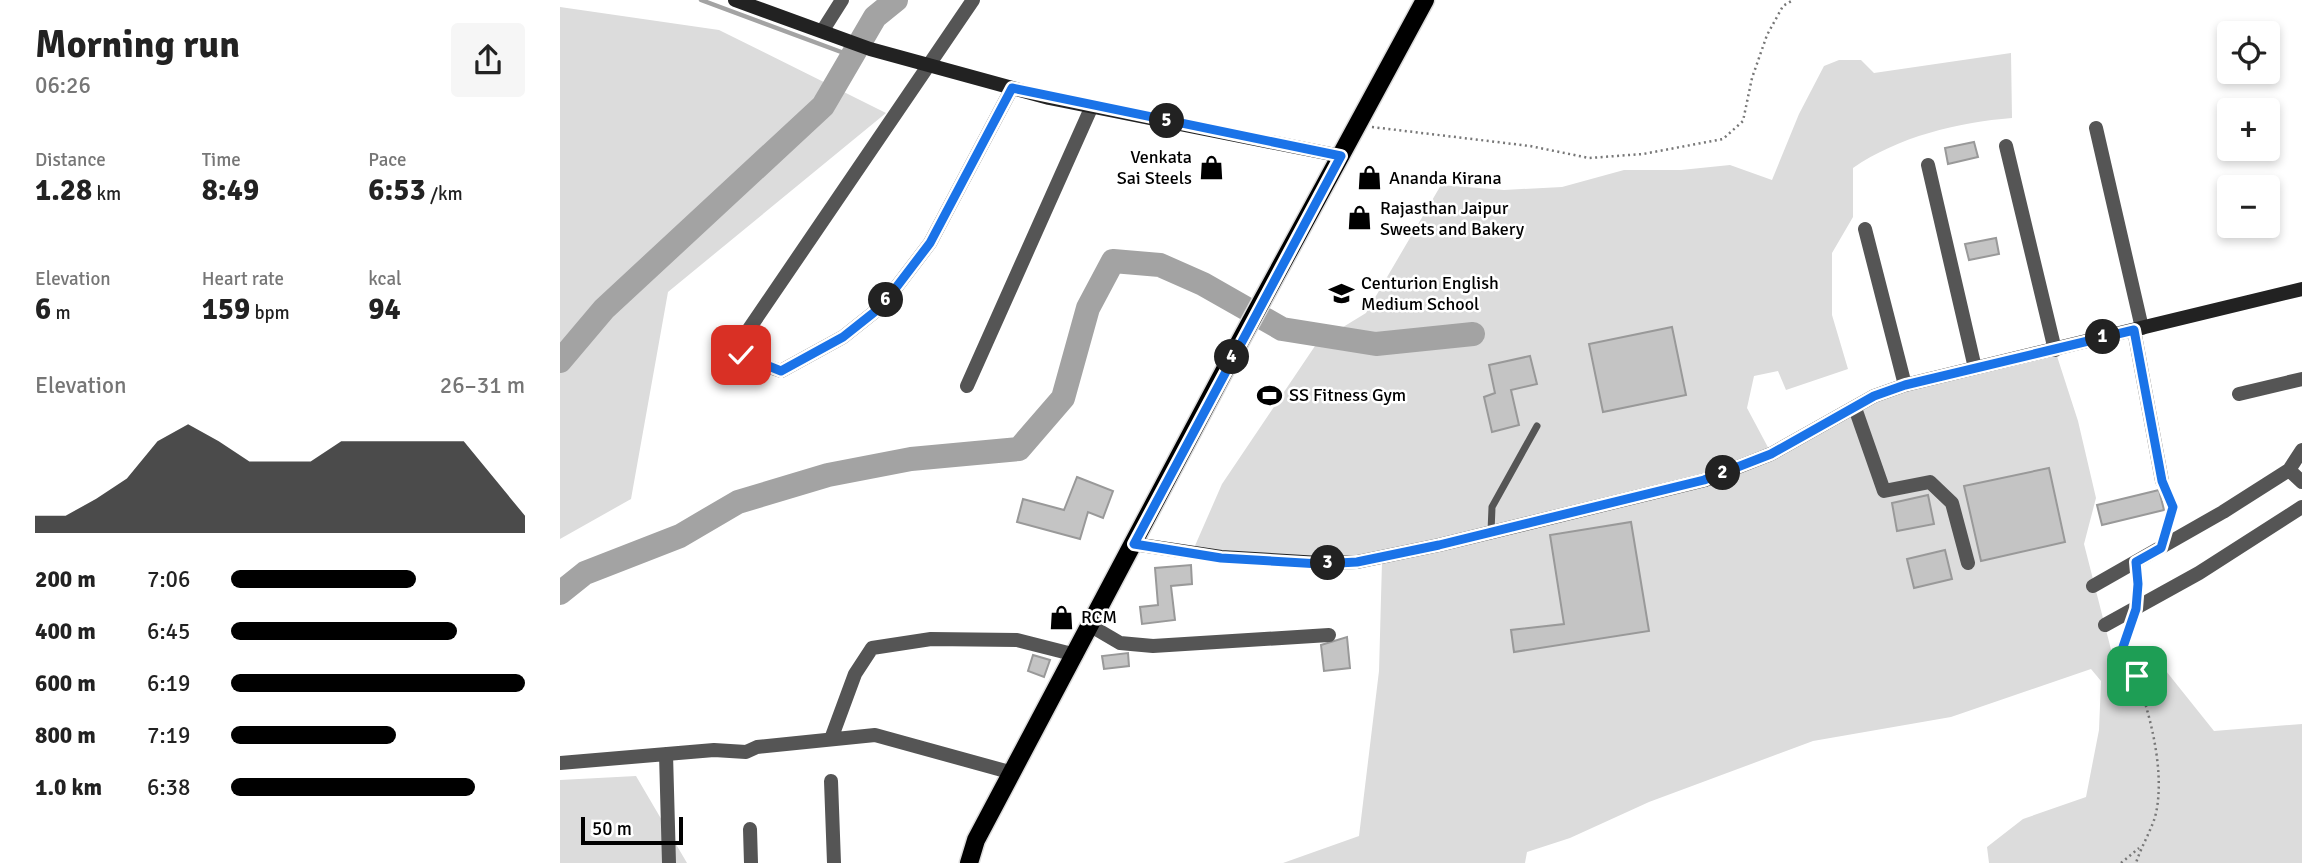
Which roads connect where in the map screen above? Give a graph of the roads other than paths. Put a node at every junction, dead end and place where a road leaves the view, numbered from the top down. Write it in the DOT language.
graph roads {
  1 [pos="842,0"];
  2 [pos="973,0"];
  3 [pos="1425,0"];
  4 [pos="742,1"];
  5 [pos="823,30"];
  6 [pos="931,66"];
  7 [pos="1012,88"];
  8 [pos="1092,106"];
  9 [pos="2096,128"];
  10 [pos="2006,146"];
  11 [pos="1341,156"];
  12 [pos="1928,165"];
  13 [pos="1865,229"];
  14 [pos="2302,289"];
  15 [pos="2138,329"];
  16 [pos="2054,350"];
  17 [pos="1975,368"];
  18 [pos="2302,379"];
  19 [pos="1905,385"];
  20 [pos="967,386"];
  21 [pos="2239,394"];
  22 [pos="1855,408"];
  23 [pos="1536,426"];
  24 [pos="2302,450"];
  25 [pos="2289,470"];
  26 [pos="2162,481"];
  27 [pos="2302,482"];
  28 [pos="2302,507"];
  29 [pos="1491,533"];
  30 [pos="1134,544"];
  31 [pos="1968,563"];
  32 [pos="2093,586"];
  33 [pos="2105,625"];
  34 [pos="1091,626"];
  35 [pos="1329,635"];
  36 [pos="1076,655"];
  37 [pos="831,739"];
  38 [pos="666,754"];
  39 [pos="560,763"];
  40 [pos="1013,773"];
  41 [pos="831,781"];
  42 [pos="750,829"];
  43 [pos="669,863"];
  44 [pos="751,863"];
  45 [pos="834,863"];
  46 [pos="969,863"];
  1 -- 5 [label="street"];
  2 -- 6 [label="street"];
  3 -- 11 [label="main road"];
  4 -- 5 [label="street"];
  5 -- 6 [label="street"];
  6 -- 7 [label="street"];
  6 -- 7 [label="street"];
  7 -- 8 [label="street"];
  8 -- 11 [label="street"];
  8 -- 20 [label="street"];
  9 -- 15 [label="street"];
  10 -- 16 [label="street"];
  11 -- 30 [label="main road"];
  12 -- 17 [label="street"];
  13 -- 19 [label="street"];
  14 -- 15 [label="street"];
  15 -- 16 [label="street"];
  15 -- 26 [label="street"];
  16 -- 17 [label="street"];
  17 -- 19 [label="street"];
  18 -- 21 [label="street"];
  19 -- 22 [label="street"];
  22 -- 29 [label="street"];
  22 -- 31 [label="street"];
  23 -- 29 [label="lane"];
  24 -- 25 [label="street"];
  25 -- 27 [label="street"];
  25 -- 32 [label="street"];
  28 -- 33 [label="street"];
  29 -- 30 [label="street"];
  30 -- 34 [label="main road"];
  34 -- 35 [label="street"];
  34 -- 36 [label="main road"];
  36 -- 37 [label="street"];
  36 -- 40 [label="main road"];
  37 -- 38 [label="street"];
  37 -- 40 [label="street"];
  38 -- 39 [label="street"];
  38 -- 43 [label="street"];
  40 -- 46 [label="main road"];
  41 -- 45 [label="street"];
  42 -- 44 [label="street"];
}
